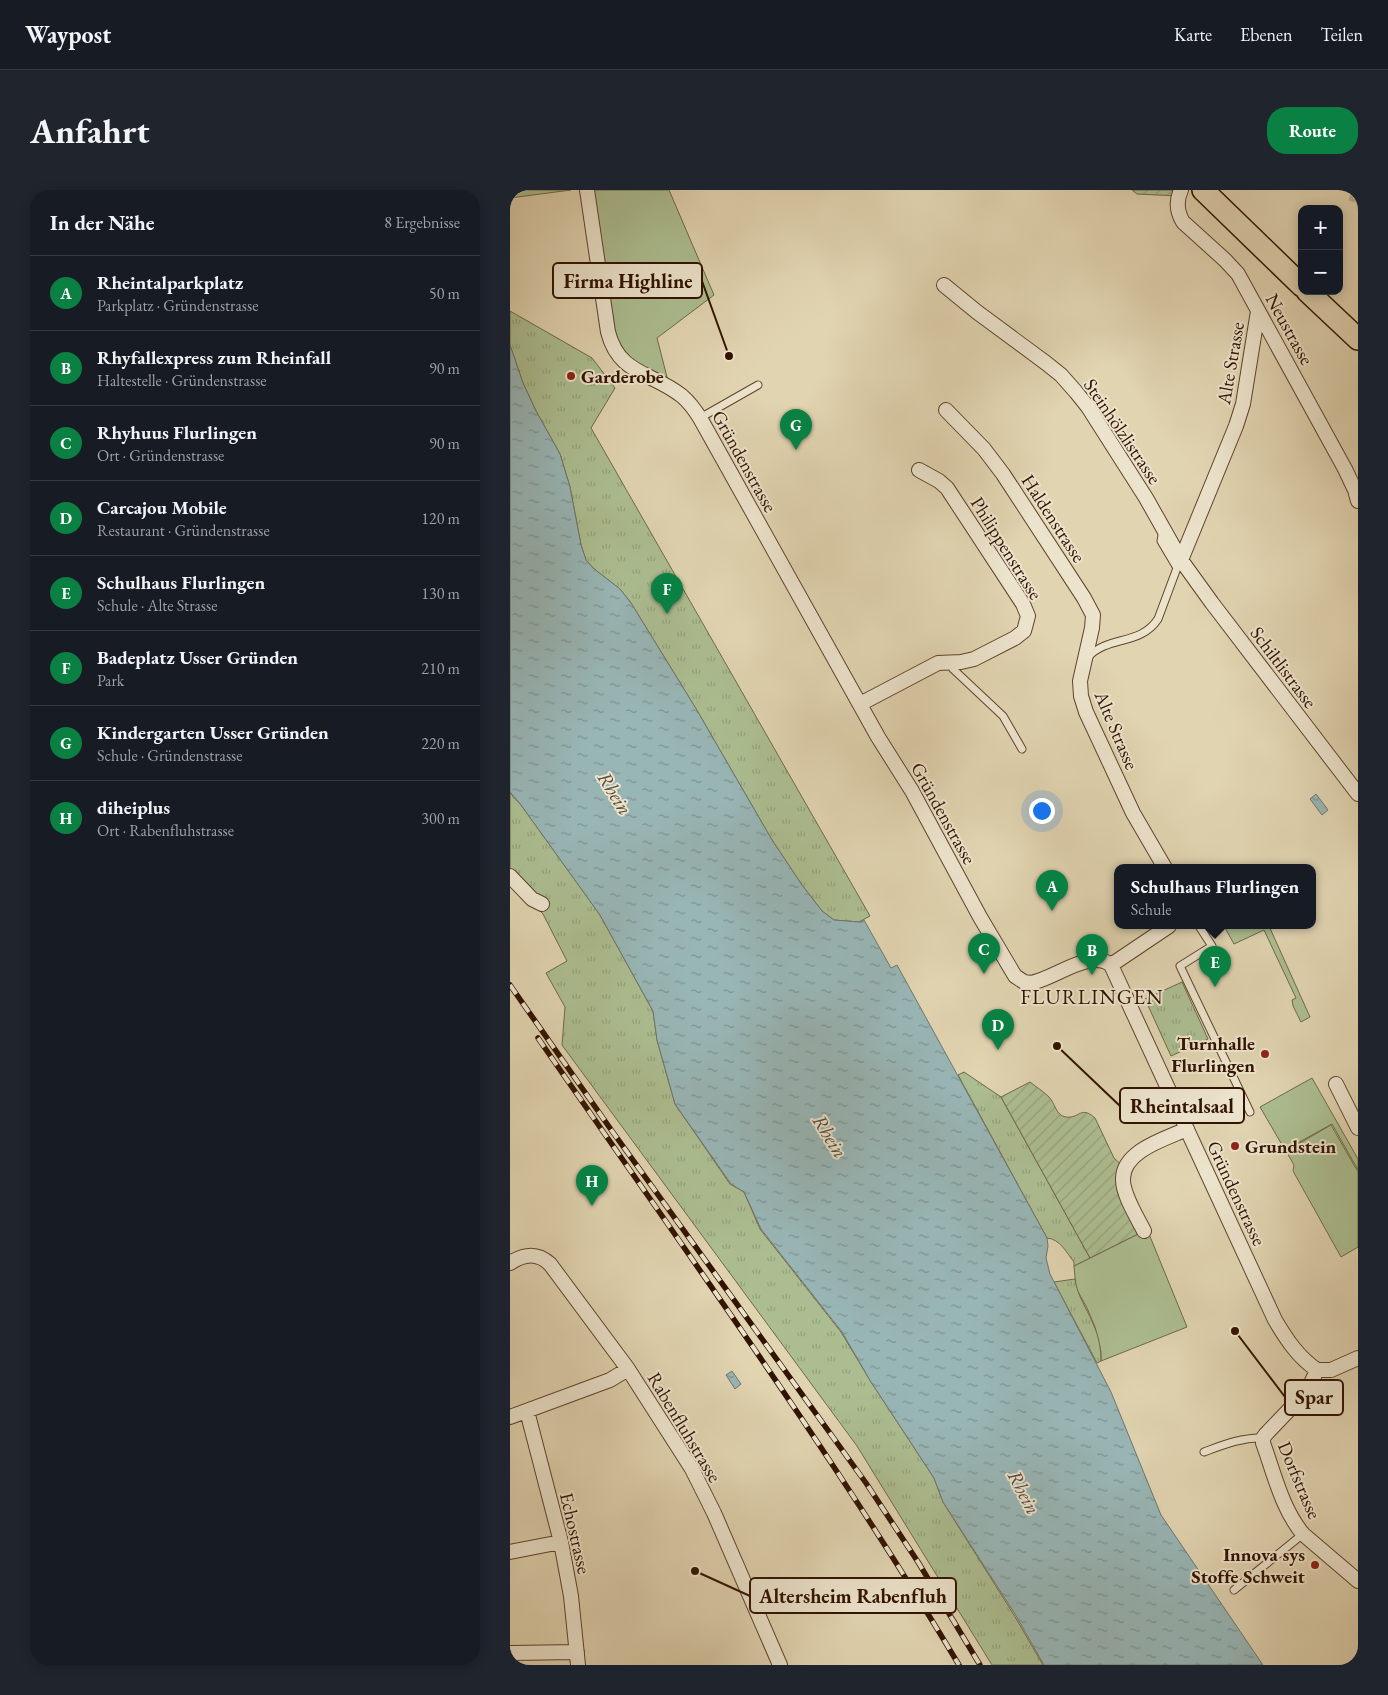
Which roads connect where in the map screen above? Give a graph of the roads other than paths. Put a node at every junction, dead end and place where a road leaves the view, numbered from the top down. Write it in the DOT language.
graph roads {
  1 [pos="587,190"];
  2 [pos="1180,190"];
  3 [pos="1203,190"];
  4 [pos="1298,282"];
  5 [pos="944,285"];
  6 [pos="1311,295"];
  7 [pos="1258,311"];
  8 [pos="1358,339"];
  9 [pos="758,385"];
  10 [pos="946,410"];
  11 [pos="700,418"];
  12 [pos="919,470"];
  13 [pos="1358,501"];
  14 [pos="1163,529"];
  15 [pos="1181,560"];
  16 [pos="948,662"];
  17 [pos="1083,663"];
  18 [pos="860,704"];
  19 [pos="1022,749"];
  20 [pos="1358,794"];
  21 [pos="1163,864"];
  22 [pos="510,876"];
  23 [pos="542,904"];
  24 [pos="1165,929"];
  25 [pos="1201,929"];
  26 [pos="1111,965"];
  27 [pos="1336,1084"];
  28 [pos="1250,1112"];
  29 [pos="1358,1128"];
  30 [pos="1187,1129"];
  31 [pos="1144,1231"];
  32 [pos="510,1263"];
  33 [pos="1358,1358"];
  34 [pos="628,1370"];
  35 [pos="1317,1370"];
  36 [pos="527,1411"];
  37 [pos="510,1417"];
  38 [pos="1263,1438"];
  39 [pos="1204,1452"];
  40 [pos="1303,1534"];
  41 [pos="560,1542"];
  42 [pos="510,1552"];
  43 [pos="1358,1582"];
  44 [pos="1234,1590"];
  45 [pos="510,1653"];
  46 [pos="577,1658"];
  47 [pos="780,1665"];
  1 -- 11 [label="street, Gründenstrasse"];
  2 -- 7 [label="street, Neustrasse"];
  3 -- 4 [label="main road"];
  5 -- 14 [label="street, Steinhölzlistrasse"];
  6 -- 8 [label="main road"];
  7 -- 13 [label="street, Neustrasse"];
  7 -- 15 [label="street, Alte Strasse"];
  9 -- 11 [label="lane"];
  10 -- 17 [label="street, Haldenstrasse"];
  11 -- 18 [label="street, Gründenstrasse"];
  12 -- 16 [label="street, Philippenstrasse"];
  14 -- 15 [label="street, Steinhölzlistrasse"];
  14 -- 17 [label="lane"];
  15 -- 20 [label="street, Schiltlistrasse"];
  16 -- 18 [label="street, Philippenstrasse"];
  16 -- 19 [label="lane"];
  17 -- 21 [label="street, Alte Strasse"];
  18 -- 26 [label="street, Gründenstrasse"];
  22 -- 23 [label="street"];
  24 -- 26 [label="street"];
  25 -- 28 [label="lane"];
  26 -- 30 [label="street, Gründenstrasse"];
  27 -- 29 [label="street"];
  30 -- 31 [label="street"];
  30 -- 35 [label="street, Gründenstrasse"];
  32 -- 34 [label="street, Rabenfluhstrasse"];
  33 -- 35 [label="street"];
  34 -- 36 [label="street"];
  34 -- 47 [label="street, Rabenfluhstrasse"];
  35 -- 38 [label="street, Dorfstrasse"];
  36 -- 37 [label="street"];
  36 -- 41 [label="street, Echostrasse"];
  38 -- 39 [label="lane"];
  38 -- 40 [label="street, Dorfstrasse"];
  40 -- 43 [label="street, Dorfstrasse"];
  40 -- 44 [label="lane"];
  41 -- 42 [label="street"];
  41 -- 46 [label="street, Echostrasse"];
  45 -- 46 [label="street"];
}
